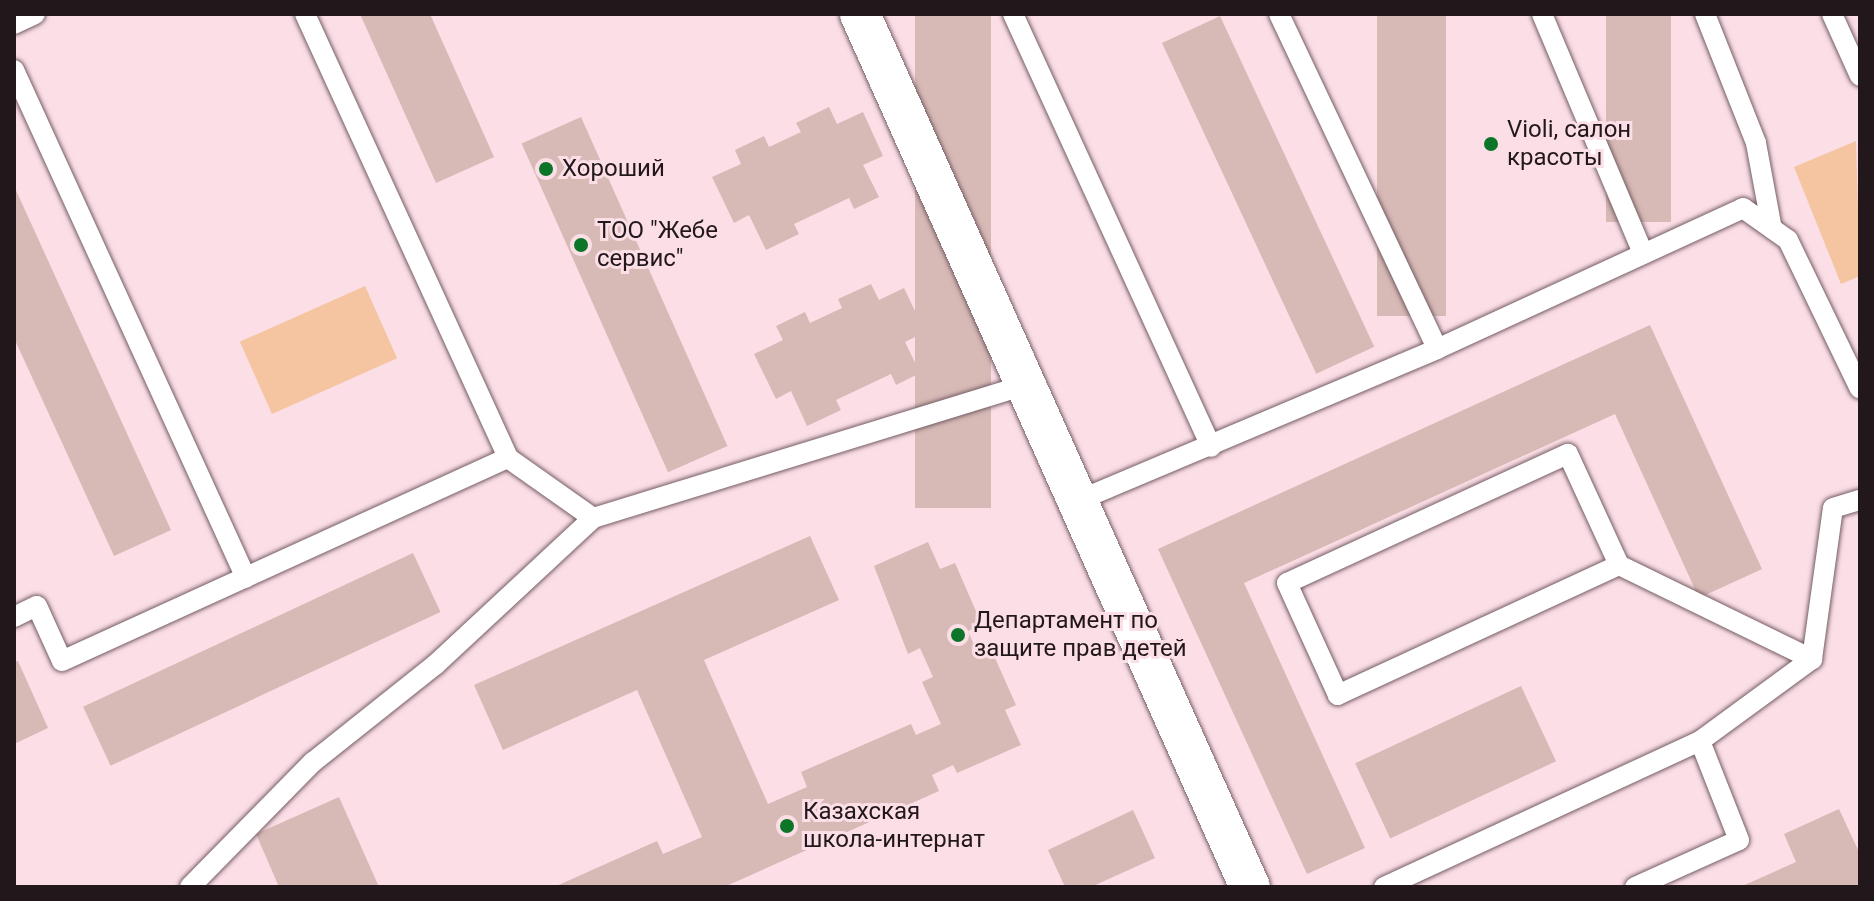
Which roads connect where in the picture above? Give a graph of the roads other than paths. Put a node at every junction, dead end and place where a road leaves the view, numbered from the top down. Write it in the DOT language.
graph roads {
  1 [pos="35,14"];
  2 [pos="305,14"];
  3 [pos="860,14"];
  4 [pos="1013,14"];
  5 [pos="1279,14"];
  6 [pos="1542,14"];
  7 [pos="1705,14"];
  8 [pos="1832,14"];
  9 [pos="14,24"];
  10 [pos="14,70"];
  11 [pos="1860,76"];
  12 [pos="1772,229"];
  13 [pos="1643,253"];
  14 [pos="1437,349"];
  15 [pos="1022,386"];
  16 [pos="1860,389"];
  17 [pos="1211,447"];
  18 [pos="508,458"];
  19 [pos="1860,500"];
  20 [pos="1075,502"];
  21 [pos="593,518"];
  22 [pos="1619,565"];
  23 [pos="246,578"];
  24 [pos="14,617"];
  25 [pos="1812,659"];
  26 [pos="1700,741"];
  27 [pos="1428,878"];
  28 [pos="190,887"];
  29 [pos="1250,887"];
  30 [pos="1384,887"];
  31 [pos="1635,887"];
  1 -- 9 [label="lane"];
  2 -- 18 [label="lane"];
  3 -- 15 [label="street"];
  4 -- 17 [label="lane"];
  5 -- 14 [label="lane"];
  6 -- 13 [label="lane"];
  7 -- 12 [label="lane"];
  8 -- 11 [label="lane"];
  10 -- 23 [label="lane"];
  12 -- 13 [label="lane"];
  12 -- 16 [label="lane"];
  13 -- 14 [label="lane"];
  14 -- 17 [label="lane"];
  15 -- 20 [label="street"];
  15 -- 21 [label="lane"];
  17 -- 20 [label="lane"];
  18 -- 21 [label="lane"];
  18 -- 23 [label="lane"];
  19 -- 25 [label="lane"];
  20 -- 29 [label="street"];
  21 -- 28 [label="lane"];
  22 -- 22 [label="lane"];
  22 -- 25 [label="lane"];
  23 -- 24 [label="lane"];
  25 -- 26 [label="lane"];
  26 -- 27 [label="lane"];
  26 -- 31 [label="lane"];
  27 -- 30 [label="lane"];
}
